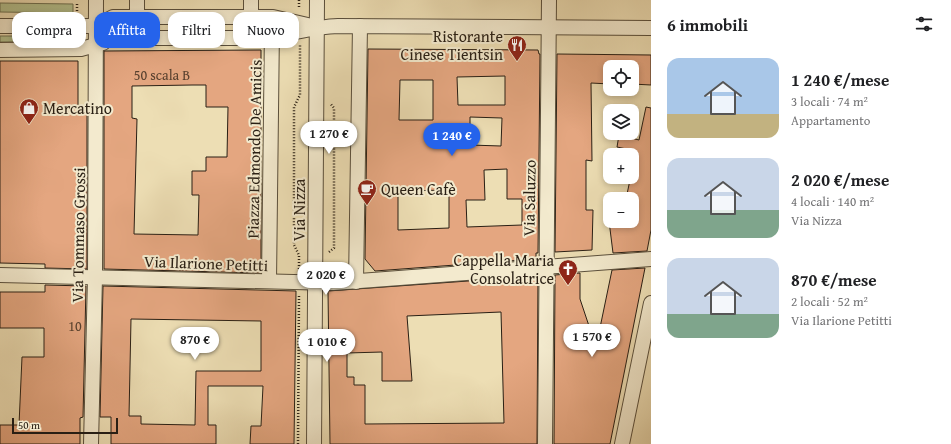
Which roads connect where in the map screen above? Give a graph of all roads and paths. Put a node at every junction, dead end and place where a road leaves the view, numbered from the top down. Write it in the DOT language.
graph roads {
  1 [pos="96,0"];
  2 [pos="137,0"];
  3 [pos="251,0"];
  4 [pos="299,0"];
  5 [pos="317,0"];
  6 [pos="549,0"];
  7 [pos="77,4"];
  8 [pos="77,12"];
  9 [pos="96,12"];
  10 [pos="137,12"];
  11 [pos="251,12"];
  12 [pos="160,17"];
  13 [pos="233,17"];
  14 [pos="0,26"];
  15 [pos="94,26"];
  16 [pos="360,26"];
  17 [pos="300,27"];
  18 [pos="317,27"];
  19 [pos="549,28"];
  20 [pos="651,28"];
  21 [pos="233,37"];
  22 [pos="160,38"];
  23 [pos="94,46"];
  24 [pos="96,48"];
  25 [pos="272,48"];
  26 [pos="0,50"];
  27 [pos="651,259"];
  28 [pos="546,266"];
  29 [pos="0,275"];
  30 [pos="95,276"];
  31 [pos="269,281"];
  32 [pos="299,282"];
  33 [pos="356,282"];
  34 [pos="315,283"];
  35 [pos="651,303"];
  36 [pos="91,444"];
  37 [pos="298,444"];
  38 [pos="314,444"];
  39 [pos="545,444"];
  40 [pos="622,444"];
  1 -- 9 [label="street, Via Tommaso Grossi"];
  2 -- 10 [label="street"];
  3 -- 11 [label="street"];
  4 -- 17 [label="path"];
  5 -- 18 [label="street, Via Nizza"];
  6 -- 19 [label="street, Via Saluzzo"];
  7 -- 8 [label="path"];
  12 -- 13 [label="street"];
  14 -- 15 [label="street"];
  16 -- 18 [label="street"];
  16 -- 19 [label="street"];
  16 -- 33 [label="street"];
  17 -- 18 [label="street"];
  17 -- 32 [label="path"];
  18 -- 34 [label="street, Via Nizza"];
  19 -- 20 [label="street"];
  19 -- 28 [label="street, Via Saluzzo"];
  21 -- 22 [label="street"];
  23 -- 26 [label="street"];
  24 -- 30 [label="street, Via Tommaso Grossi"];
  25 -- 31 [label="street, Piazza Edmondo De Amicis"];
  27 -- 28 [label="street, Via Ilarione Petitti"];
  28 -- 33 [label="street, Via Ilarione Petitti"];
  28 -- 39 [label="street, Via Saluzzo"];
  29 -- 30 [label="street, Via Ilarione Petitti"];
  30 -- 31 [label="street, Via Ilarione Petitti"];
  30 -- 36 [label="street, Via Tommaso Grossi"];
  31 -- 32 [label="street, Via Ilarione Petitti"];
  32 -- 34 [label="street, Via Ilarione Petitti"];
  32 -- 37 [label="path"];
  33 -- 34 [label="street, Via Ilarione Petitti"];
  34 -- 38 [label="street, Via Nizza"];
  35 -- 40 [label="street"];
}
